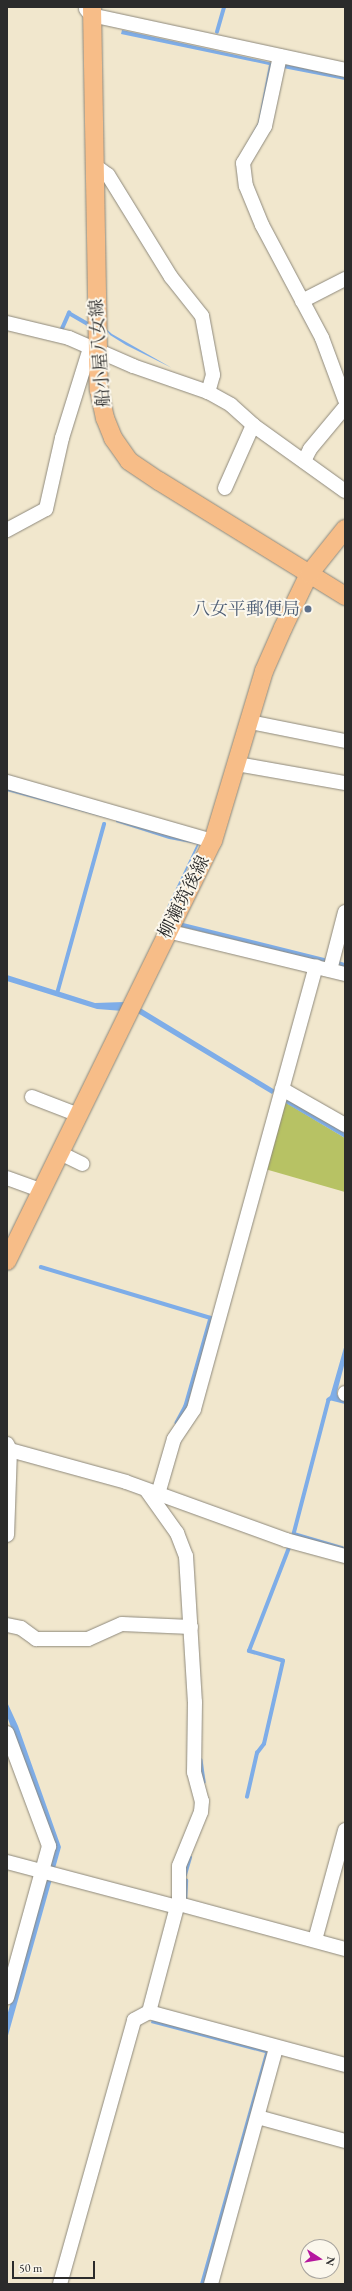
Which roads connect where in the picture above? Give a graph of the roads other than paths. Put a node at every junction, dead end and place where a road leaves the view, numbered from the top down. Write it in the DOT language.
graph roads {
  1 [pos="89,10"];
  2 [pos="280,56"];
  3 [pos="345,70"];
  4 [pos="94,166"];
  5 [pos="345,279"];
  6 [pos="302,301"];
  7 [pos="7,323"];
  8 [pos="94,349"];
  9 [pos="208,392"];
  10 [pos="345,400"];
  11 [pos="345,407"];
  12 [pos="253,426"];
  13 [pos="304,461"];
  14 [pos="225,488"];
  15 [pos="345,491"];
  16 [pos="345,529"];
  17 [pos="7,530"];
  18 [pos="309,574"];
  19 [pos="345,596"];
  20 [pos="250,722"];
  21 [pos="345,742"];
  22 [pos="237,764"];
  23 [pos="7,782"];
  24 [pos="345,783"];
  25 [pos="213,841"];
  26 [pos="345,912"];
  27 [pos="167,931"];
  28 [pos="316,966"];
  29 [pos="330,970"];
  30 [pos="345,974"];
  31 [pos="282,1089"];
  32 [pos="32,1097"];
  33 [pos="79,1115"];
  34 [pos="345,1125"];
  35 [pos="60,1153"];
  36 [pos="83,1164"];
  37 [pos="7,1178"];
  38 [pos="42,1191"];
  39 [pos="7,1261"];
  40 [pos="8,1447"];
  41 [pos="152,1492"];
  42 [pos="7,1533"];
  43 [pos="345,1556"];
  44 [pos="7,1625"];
  45 [pos="191,1627"];
  46 [pos="7,1734"];
  47 [pos="345,1830"];
  48 [pos="7,1862"];
  49 [pos="47,1873"];
  50 [pos="178,1905"];
  51 [pos="315,1940"];
  52 [pos="345,1949"];
  53 [pos="7,1997"];
  54 [pos="149,2012"];
  55 [pos="276,2048"];
  56 [pos="345,2065"];
  57 [pos="258,2117"];
  58 [pos="345,2141"];
  59 [pos="60,2284"];
  60 [pos="212,2284"];
  1 -- 2 [label="street"];
  1 -- 4 [label="main road, 船小屋八女線"];
  2 -- 3 [label="street"];
  2 -- 6 [label="street"];
  4 -- 8 [label="main road, 船小屋八女線"];
  4 -- 9 [label="street"];
  5 -- 6 [label="street"];
  6 -- 10 [label="street"];
  7 -- 8 [label="street"];
  8 -- 9 [label="street"];
  8 -- 17 [label="street"];
  8 -- 18 [label="main road, 船小屋八女線"];
  9 -- 12 [label="street"];
  11 -- 13 [label="street"];
  12 -- 13 [label="street"];
  12 -- 14 [label="street"];
  13 -- 15 [label="street"];
  16 -- 18 [label="main road, 柳瀬筑後線"];
  18 -- 19 [label="main road, 船小屋八女線"];
  18 -- 20 [label="main road, 柳瀬筑後線"];
  20 -- 21 [label="street"];
  20 -- 22 [label="main road, 柳瀬筑後線"];
  22 -- 24 [label="street"];
  22 -- 25 [label="main road, 柳瀬筑後線"];
  23 -- 25 [label="street"];
  25 -- 27 [label="main road, 柳瀬筑後線"];
  26 -- 29 [label="street"];
  27 -- 28 [label="street"];
  27 -- 33 [label="main road, 柳瀬筑後線"];
  28 -- 29 [label="street"];
  28 -- 31 [label="street"];
  29 -- 30 [label="street"];
  31 -- 34 [label="street"];
  31 -- 41 [label="street"];
  32 -- 33 [label="street"];
  33 -- 35 [label="main road, 柳瀬筑後線"];
  35 -- 36 [label="street"];
  35 -- 38 [label="main road, 柳瀬筑後線"];
  37 -- 38 [label="street"];
  38 -- 39 [label="main road, 柳瀬筑後線"];
  40 -- 41 [label="street"];
  40 -- 42 [label="street"];
  41 -- 43 [label="street"];
  41 -- 45 [label="street"];
  44 -- 45 [label="street"];
  45 -- 50 [label="street"];
  46 -- 49 [label="street"];
  47 -- 51 [label="street"];
  48 -- 49 [label="street"];
  49 -- 50 [label="street"];
  49 -- 53 [label="street"];
  50 -- 51 [label="street"];
  50 -- 54 [label="street"];
  51 -- 52 [label="street"];
  54 -- 55 [label="street"];
  54 -- 59 [label="street"];
  55 -- 56 [label="street"];
  55 -- 57 [label="street"];
  57 -- 58 [label="street"];
  57 -- 60 [label="street"];
}
